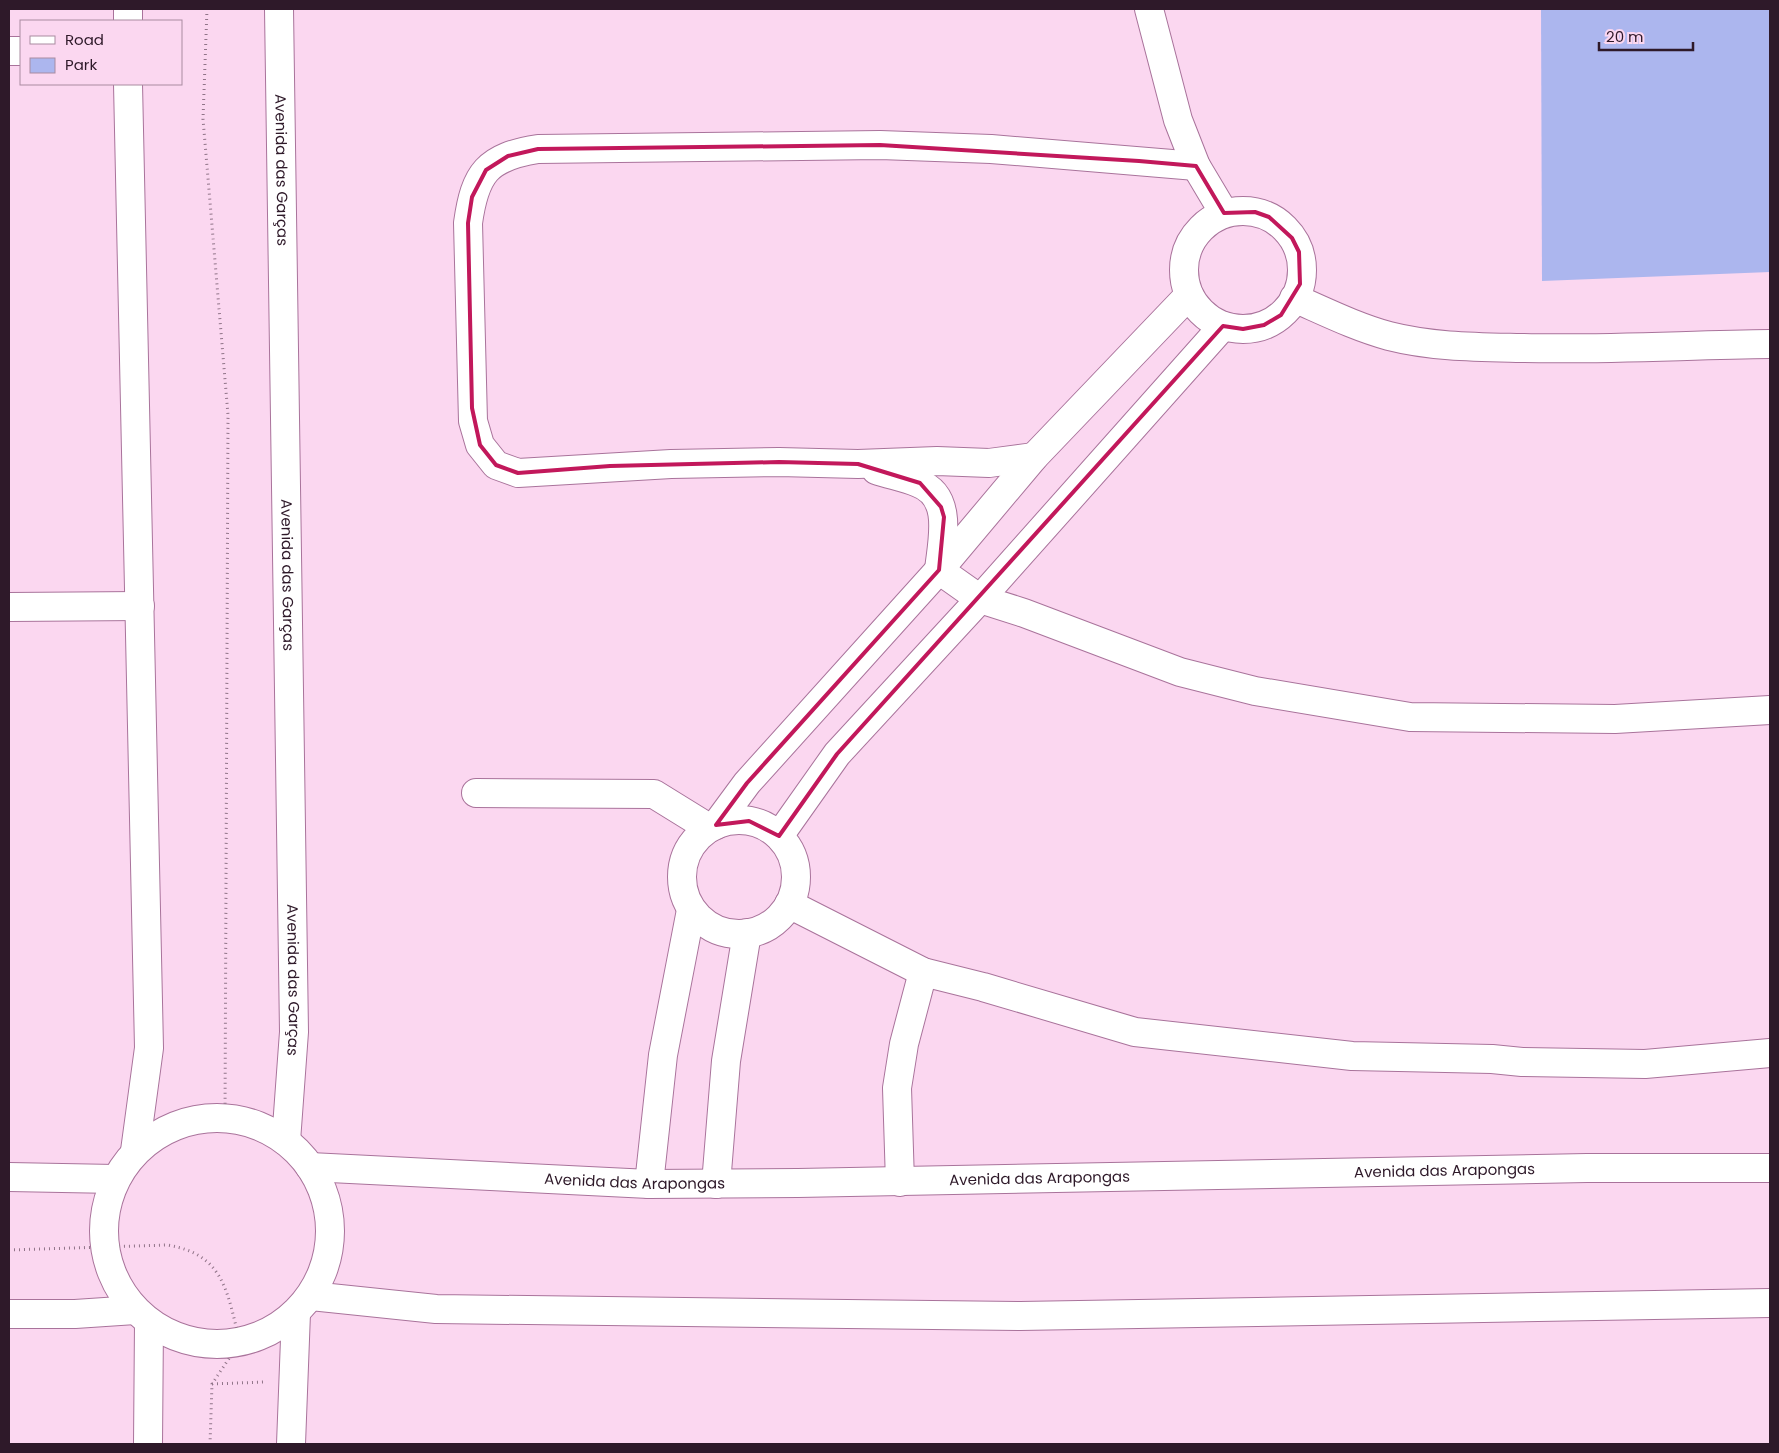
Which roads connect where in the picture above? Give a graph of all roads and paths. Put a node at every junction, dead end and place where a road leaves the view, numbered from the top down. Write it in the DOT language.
graph roads {
  1 [pos="206,9"];
  2 [pos="279,9"];
  3 [pos="1150,9"];
  4 [pos="128,85"];
  5 [pos="1196,166"];
  6 [pos="1224,213"];
  7 [pos="1189,295"];
  8 [pos="1294,298"];
  9 [pos="1223,326"];
  10 [pos="1770,344"];
  11 [pos="1034,457"];
  12 [pos="858,464"];
  13 [pos="939,570"];
  14 [pos="980,599"];
  15 [pos="140,606"];
  16 [pos="9,607"];
  17 [pos="1770,710"];
  18 [pos="476,793"];
  19 [pos="713,827"];
  20 [pos="779,836"];
  21 [pos="789,904"];
  22 [pos="691,910"];
  23 [pos="747,933"];
  24 [pos="923,972"];
  25 [pos="1770,1053"];
  26 [pos="225,1118"];
  27 [pos="286,1141"];
  28 [pos="136,1152"];
  29 [pos="310,1167"];
  30 [pos="1770,1168"];
  31 [pos="9,1177"];
  32 [pos="115,1179"];
  33 [pos="900,1182"];
  34 [pos="649,1184"];
  35 [pos="716,1184"];
  36 [pos="1770,1303"];
  37 [pos="304,1304"];
  38 [pos="9,1314"];
  39 [pos="142,1316"];
  40 [pos="148,1444"];
  41 [pos="291,1444"];
  1 -- 26 [label="path"];
  2 -- 27 [label="street, Avenida das Garças"];
  3 -- 5 [label="street"];
  4 -- 15 [label="street"];
  5 -- 6 [label="street"];
  5 -- 12 [label="street"];
  6 -- 7 [label="street"];
  6 -- 8 [label="street"];
  7 -- 9 [label="street"];
  7 -- 11 [label="street"];
  8 -- 9 [label="street"];
  8 -- 10 [label="street"];
  9 -- 14 [label="street"];
  11 -- 12 [label="street"];
  11 -- 13 [label="street"];
  12 -- 13 [label="street"];
  13 -- 14 [label="street"];
  13 -- 19 [label="street"];
  14 -- 17 [label="street"];
  14 -- 20 [label="street"];
  15 -- 16 [label="street"];
  15 -- 28 [label="street"];
  18 -- 19 [label="street"];
  19 -- 20 [label="street"];
  19 -- 22 [label="street"];
  20 -- 21 [label="street"];
  21 -- 23 [label="street"];
  21 -- 24 [label="street"];
  22 -- 23 [label="street"];
  22 -- 34 [label="street"];
  23 -- 35 [label="street"];
  24 -- 25 [label="street"];
  24 -- 33 [label="street"];
  26 -- 27 [label="street"];
  26 -- 28 [label="street"];
  27 -- 29 [label="street"];
  28 -- 32 [label="street"];
  29 -- 34 [label="street, Avenida das Arapongas"];
  29 -- 37 [label="street"];
  30 -- 33 [label="street, Avenida das Arapongas"];
  31 -- 32 [label="street"];
  32 -- 39 [label="street"];
  33 -- 35 [label="street, Avenida das Arapongas"];
  34 -- 35 [label="street, Avenida das Arapongas"];
  36 -- 37 [label="street"];
  37 -- 39 [label="street"];
  37 -- 41 [label="street"];
  38 -- 39 [label="street"];
  39 -- 40 [label="street"];
}
